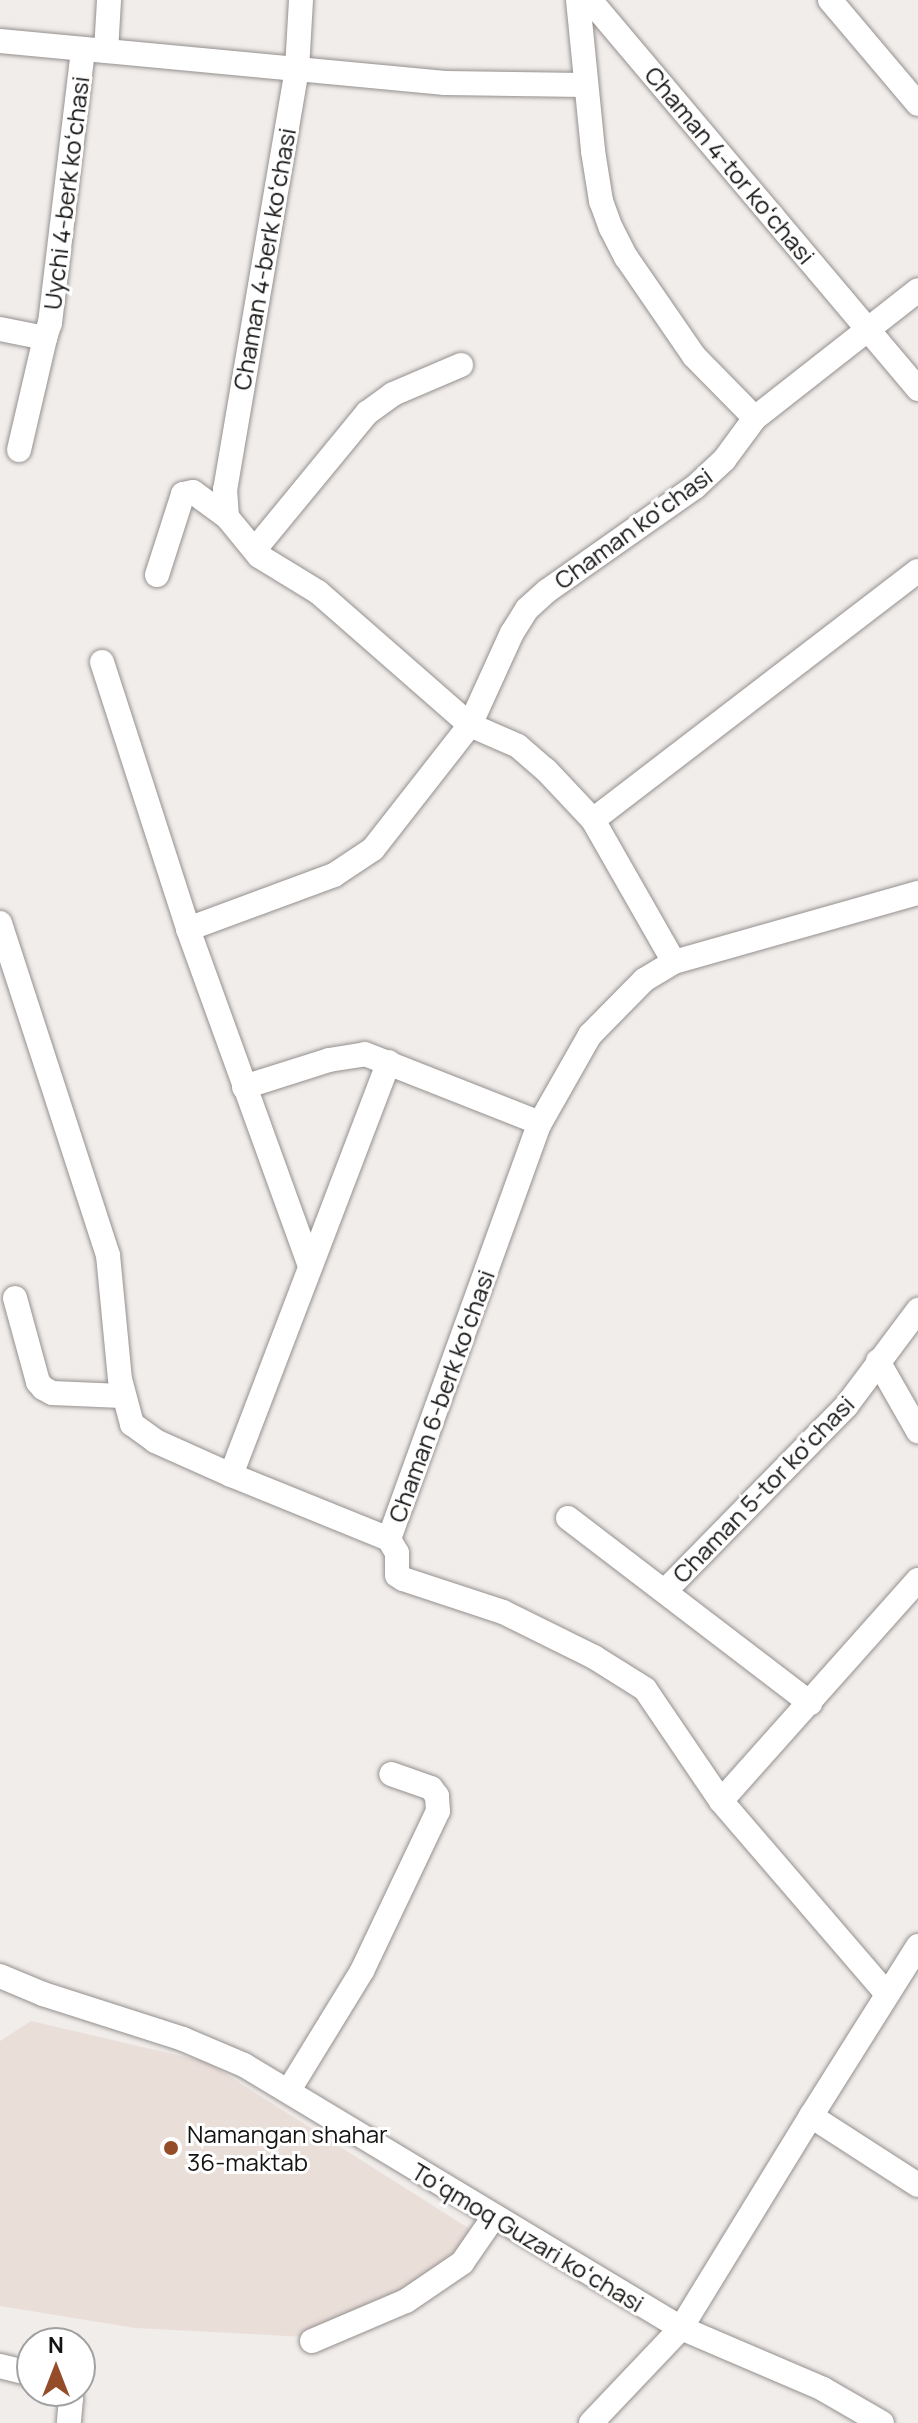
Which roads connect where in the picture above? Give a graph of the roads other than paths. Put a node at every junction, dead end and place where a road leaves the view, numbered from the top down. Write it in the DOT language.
graph roads {
  1 [pos="109,0"];
  2 [pos="301,0"];
  3 [pos="578,0"];
  4 [pos="590,0"];
  5 [pos="830,0"];
  6 [pos="0,41"];
  7 [pos="95,50"];
  8 [pos="297,69"];
  9 [pos="585,85"];
  10 [pos="918,104"];
  11 [pos="918,290"];
  12 [pos="0,329"];
  13 [pos="870,330"];
  14 [pos="45,338"];
  15 [pos="461,365"];
  16 [pos="918,389"];
  17 [pos="755,418"];
  18 [pos="19,450"];
  19 [pos="227,517"];
  20 [pos="256,548"];
  21 [pos="918,571"];
  22 [pos="157,575"];
  23 [pos="102,662"];
  24 [pos="470,725"];
  25 [pos="593,820"];
  26 [pos="918,893"];
  27 [pos="0,923"];
  28 [pos="188,929"];
  29 [pos="674,962"];
  30 [pos="389,1062"];
  31 [pos="244,1087"];
  32 [pos="540,1123"];
  33 [pos="310,1266"];
  34 [pos="15,1298"];
  35 [pos="918,1310"];
  36 [pos="878,1361"];
  37 [pos="122,1396"];
  38 [pos="918,1431"];
  39 [pos="231,1475"];
  40 [pos="568,1518"];
  41 [pos="389,1539"];
  42 [pos="918,1580"];
  43 [pos="665,1591"];
  44 [pos="810,1703"];
  45 [pos="391,1774"];
  46 [pos="721,1801"];
  47 [pos="918,1946"];
  48 [pos="0,1976"];
  49 [pos="887,1994"];
  50 [pos="289,2090"];
  51 [pos="811,2116"];
  52 [pos="918,2185"];
  53 [pos="493,2218"];
  54 [pos="681,2328"];
  55 [pos="312,2341"];
  56 [pos="591,2423"];
  57 [pos="882,2423"];
  1 -- 7 [label="street, Uychi 4-berk koʻchasi"];
  2 -- 8 [label="street, Chaman 4-berk koʻchasi"];
  3 -- 9 [label="street"];
  4 -- 13 [label="street, Chaman 4-tor koʻchasi"];
  5 -- 10 [label="street"];
  6 -- 7 [label="street, Uychi 4-berk koʻchasi"];
  7 -- 8 [label="street, Uychi 4-berk koʻchasi"];
  7 -- 14 [label="street, Uychi 4-berk koʻchasi"];
  8 -- 9 [label="street"];
  8 -- 19 [label="street, Chaman 4-berk koʻchasi"];
  9 -- 17 [label="street"];
  11 -- 13 [label="street"];
  12 -- 14 [label="street, Uychi 4-berk koʻchasi"];
  13 -- 16 [label="street, Chaman 4-tor koʻchasi"];
  13 -- 17 [label="street"];
  14 -- 18 [label="street"];
  15 -- 20 [label="street"];
  17 -- 24 [label="street, Chaman koʻchasi"];
  19 -- 20 [label="street"];
  19 -- 22 [label="street"];
  20 -- 24 [label="street"];
  21 -- 25 [label="street"];
  23 -- 28 [label="street"];
  24 -- 25 [label="street"];
  24 -- 28 [label="street, Chaman koʻchasi"];
  25 -- 29 [label="street"];
  26 -- 29 [label="street, Chaman 6-berk koʻchasi"];
  27 -- 37 [label="street"];
  28 -- 31 [label="street"];
  29 -- 32 [label="street, Chaman 6-berk koʻchasi"];
  30 -- 31 [label="street"];
  30 -- 32 [label="street"];
  30 -- 33 [label="street"];
  31 -- 33 [label="street"];
  32 -- 41 [label="street, Chaman 6-berk koʻchasi"];
  33 -- 39 [label="street"];
  34 -- 37 [label="street"];
  35 -- 36 [label="street, Chaman 5-tor koʻchasi"];
  36 -- 38 [label="street"];
  36 -- 43 [label="street, Chaman 5-tor koʻchasi"];
  37 -- 39 [label="street"];
  39 -- 41 [label="street"];
  40 -- 43 [label="street"];
  41 -- 46 [label="street, Chaman 6-berk koʻchasi"];
  42 -- 44 [label="street"];
  43 -- 44 [label="street"];
  44 -- 46 [label="street"];
  45 -- 50 [label="street"];
  46 -- 49 [label="street"];
  47 -- 49 [label="street"];
  48 -- 50 [label="street, Toʻqmoq Guzari koʻchasi"];
  49 -- 51 [label="street"];
  50 -- 53 [label="street, Toʻqmoq Guzari koʻchasi"];
  51 -- 52 [label="street"];
  51 -- 54 [label="street"];
  53 -- 54 [label="street, Toʻqmoq Guzari koʻchasi"];
  53 -- 55 [label="street"];
  54 -- 56 [label="street"];
  54 -- 57 [label="street, Toʻqmoq Guzari koʻchasi"];
}
